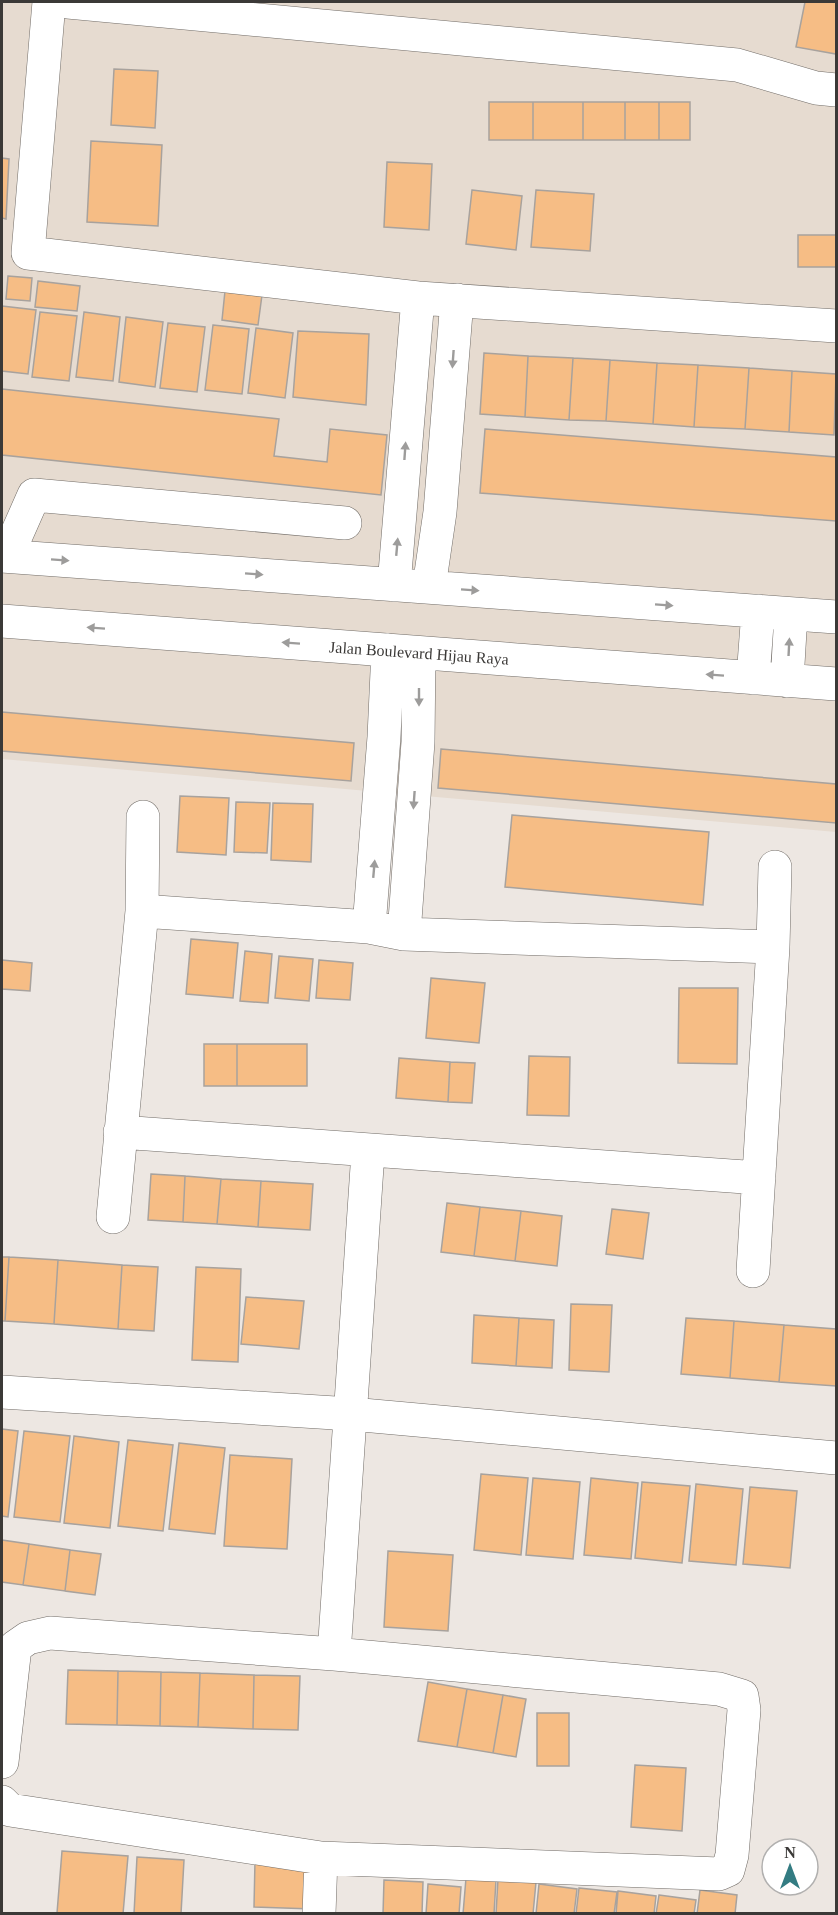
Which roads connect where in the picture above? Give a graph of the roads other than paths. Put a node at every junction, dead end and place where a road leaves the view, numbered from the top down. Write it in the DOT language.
graph roads {
  1 [pos="49,2"];
  2 [pos="68,2"];
  3 [pos="837,90"];
  4 [pos="15,252"];
  5 [pos="418,298"];
  6 [pos="457,300"];
  7 [pos="837,326"];
  8 [pos="408,415"];
  9 [pos="448,418"];
  10 [pos="345,523"];
  11 [pos="4,556"];
  12 [pos="394,585"];
  13 [pos="429,587"];
  14 [pos="758,611"];
  15 [pos="791,614"];
  16 [pos="837,617"];
  17 [pos="2,621"];
  18 [pos="404,652"];
  19 [pos="753,678"];
  20 [pos="788,681"];
  21 [pos="837,684"];
  22 [pos="143,817"];
  23 [pos="775,867"];
  24 [pos="142,911"];
  25 [pos="369,927"];
  26 [pos="404,934"];
  27 [pos="773,947"];
  28 [pos="120,1131"];
  29 [pos="368,1152"];
  30 [pos="759,1178"];
  31 [pos="113,1217"];
  32 [pos="753,1271"];
  33 [pos="2,1392"];
  34 [pos="351,1414"];
  35 [pos="837,1458"];
  36 [pos="334,1654"];
  37 [pos="2,1762"];
  38 [pos="2,1802"];
  39 [pos="321,1858"];
  40 [pos="319,1914"];
  1 -- 4 [label="street"];
  2 -- 3 [label="street"];
  4 -- 5 [label="street"];
  5 -- 6 [label="street"];
  5 -- 8 [label="street"];
  6 -- 7 [label="street"];
  6 -- 9 [label="street, one-way"];
  8 -- 9 [label="street"];
  12 -- 8 [label="street, one-way"];
  9 -- 13 [label="street"];
  10 -- 11 [label="street"];
  11 -- 12 [label="street, one-way"];
  12 -- 13 [label="street"];
  13 -- 14 [label="street, one-way"];
  14 -- 15 [label="street"];
  14 -- 19 [label="street"];
  15 -- 16 [label="street"];
  20 -- 15 [label="street, one-way"];
  18 -- 17 [label="street, Jalan Boulevard Hijau Raya, one-way"];
  19 -- 18 [label="street, Jalan Boulevard Hijau Raya, one-way"];
  25 -- 18 [label="street, one-way"];
  18 -- 26 [label="street, one-way"];
  19 -- 20 [label="street, Jalan Boulevard Hijau Raya"];
  20 -- 21 [label="street, Jalan Boulevard Hijau Raya"];
  22 -- 24 [label="street"];
  23 -- 27 [label="street"];
  24 -- 25 [label="street"];
  24 -- 28 [label="street"];
  25 -- 26 [label="street"];
  26 -- 27 [label="street"];
  27 -- 30 [label="street"];
  28 -- 29 [label="street"];
  28 -- 31 [label="street"];
  29 -- 30 [label="street"];
  29 -- 34 [label="street"];
  30 -- 32 [label="street"];
  33 -- 34 [label="street"];
  34 -- 35 [label="street"];
  34 -- 36 [label="street"];
  36 -- 37 [label="street"];
  36 -- 39 [label="street"];
  38 -- 39 [label="street"];
  39 -- 40 [label="street"];
}
